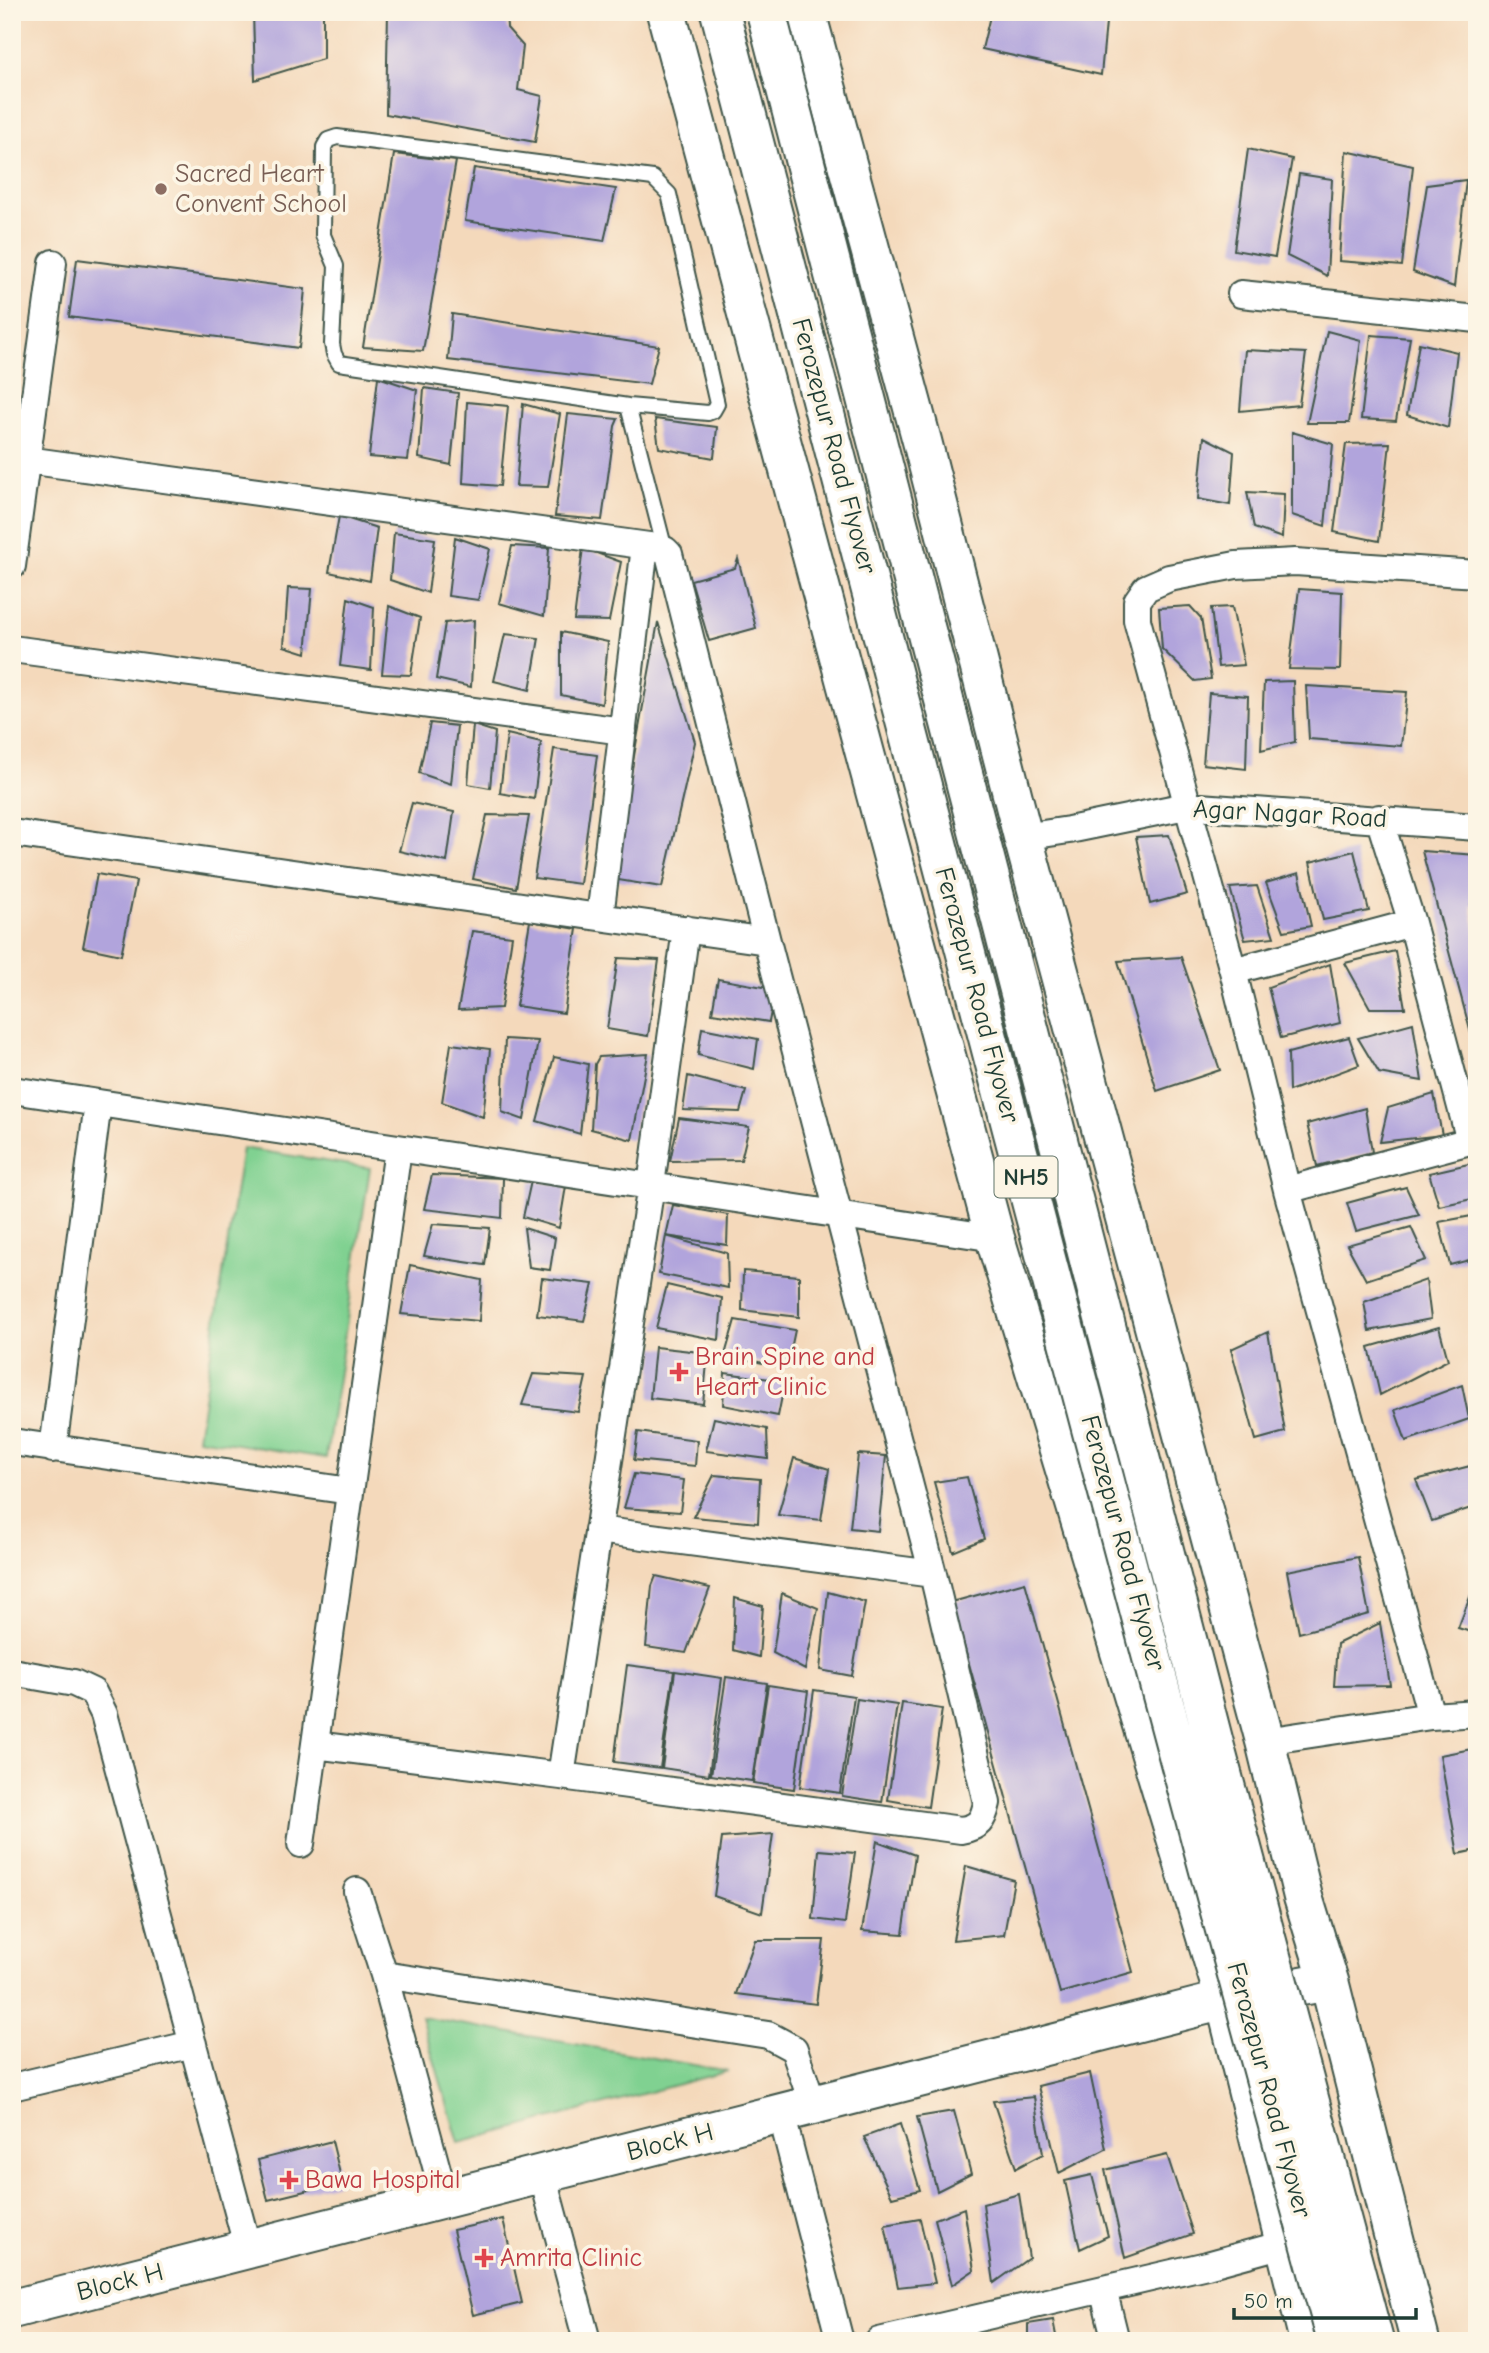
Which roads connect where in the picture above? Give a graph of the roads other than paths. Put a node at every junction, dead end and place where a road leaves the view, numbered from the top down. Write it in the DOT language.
graph roads {
  1 [pos="666,12"];
  2 [pos="720,12"];
  3 [pos="766,12"];
  4 [pos="806,12"];
  5 [pos="53,263"];
  6 [pos="1241,293"];
  7 [pos="1477,319"];
  8 [pos="628,406"];
  9 [pos="19,459"];
  10 [pos="655,548"];
  11 [pos="12,566"];
  12 [pos="1477,574"];
  13 [pos="12,649"];
  14 [pos="623,731"];
  15 [pos="1186,806"];
  16 [pos="1379,818"];
  17 [pos="1477,827"];
  18 [pos="12,833"];
  19 [pos="1023,838"];
  20 [pos="600,917"];
  21 [pos="1412,923"];
  22 [pos="686,929"];
  23 [pos="767,940"];
  24 [pos="1233,971"];
  25 [pos="12,1090"];
  26 [pos="98,1103"];
  27 [pos="1474,1140"];
  28 [pos="398,1149"];
  29 [pos="651,1185"];
  30 [pos="1287,1190"];
  31 [pos="838,1213"];
  32 [pos="995,1238"];
  33 [pos="12,1442"];
  34 [pos="53,1449"];
  35 [pos="350,1491"];
  36 [pos="598,1530"];
  37 [pos="933,1574"];
  38 [pos="12,1672"];
  39 [pos="1477,1713"];
  40 [pos="1431,1716"];
  41 [pos="1265,1741"];
  42 [pos="315,1745"];
  43 [pos="561,1776"];
  44 [pos="301,1844"];
  45 [pos="357,1891"];
  46 [pos="384,1975"];
  47 [pos="1329,1981"];
  48 [pos="1225,2000"];
  49 [pos="193,2044"];
  50 [pos="12,2087"];
  51 [pos="797,2109"];
  52 [pos="542,2174"];
  53 [pos="445,2199"];
  54 [pos="1284,2244"];
  55 [pos="248,2249"];
  56 [pos="1103,2289"];
  57 [pos="12,2309"];
  58 [pos="587,2341"];
  59 [pos="840,2341"];
  60 [pos="879,2341"];
  61 [pos="1116,2341"];
  62 [pos="1309,2341"];
  63 [pos="1336,2341"];
  64 [pos="1374,2341"];
  65 [pos="1420,2341"];
  1 -- 32 [label="main road"];
  2 -- 63 [label="main road, Ferozepur Road Flyover / NH5, bridge"];
  3 -- 64 [label="main road, Ferozepur Road Flyover / NH5, bridge"];
  4 -- 19 [label="main road"];
  5 -- 9 [label="street"];
  6 -- 7 [label="street"];
  8 -- 8 [label="lane"];
  8 -- 10 [label="lane"];
  9 -- 10 [label="street"];
  9 -- 11 [label="street"];
  10 -- 14 [label="street"];
  10 -- 23 [label="street"];
  12 -- 15 [label="street"];
  13 -- 14 [label="street"];
  14 -- 20 [label="street"];
  15 -- 16 [label="street, Agar Nagar Road"];
  15 -- 19 [label="street, Agar Nagar Road"];
  15 -- 24 [label="street"];
  16 -- 17 [label="street, Agar Nagar Road"];
  16 -- 21 [label="street"];
  18 -- 20 [label="street"];
  19 -- 41 [label="main road"];
  20 -- 22 [label="street"];
  21 -- 24 [label="street"];
  21 -- 27 [label="street"];
  22 -- 23 [label="street"];
  22 -- 29 [label="street"];
  23 -- 31 [label="street"];
  24 -- 30 [label="street"];
  25 -- 26 [label="street"];
  26 -- 28 [label="street"];
  26 -- 34 [label="street"];
  27 -- 30 [label="street"];
  28 -- 29 [label="street"];
  28 -- 35 [label="street"];
  29 -- 31 [label="street"];
  29 -- 36 [label="street"];
  30 -- 40 [label="street"];
  31 -- 32 [label="street"];
  31 -- 37 [label="street"];
  32 -- 48 [label="main road"];
  33 -- 34 [label="street"];
  34 -- 35 [label="street"];
  35 -- 42 [label="street"];
  36 -- 37 [label="street"];
  36 -- 43 [label="street"];
  37 -- 43 [label="street"];
  38 -- 49 [label="street"];
  39 -- 40 [label="street"];
  40 -- 41 [label="street"];
  41 -- 47 [label="main road"];
  42 -- 43 [label="street"];
  42 -- 44 [label="street"];
  45 -- 46 [label="street"];
  46 -- 51 [label="street"];
  46 -- 53 [label="street"];
  47 -- 48 [label="main road, Block H"];
  47 -- 65 [label="main road"];
  48 -- 51 [label="main road, Block H"];
  48 -- 54 [label="main road"];
  49 -- 50 [label="street"];
  49 -- 55 [label="street"];
  51 -- 52 [label="main road, Block H"];
  51 -- 59 [label="street"];
  52 -- 53 [label="main road, Block H"];
  52 -- 58 [label="street"];
  53 -- 55 [label="main road, Block H"];
  54 -- 56 [label="street"];
  54 -- 62 [label="main road"];
  55 -- 57 [label="main road, Block H"];
  56 -- 60 [label="street"];
  56 -- 61 [label="street"];
}
